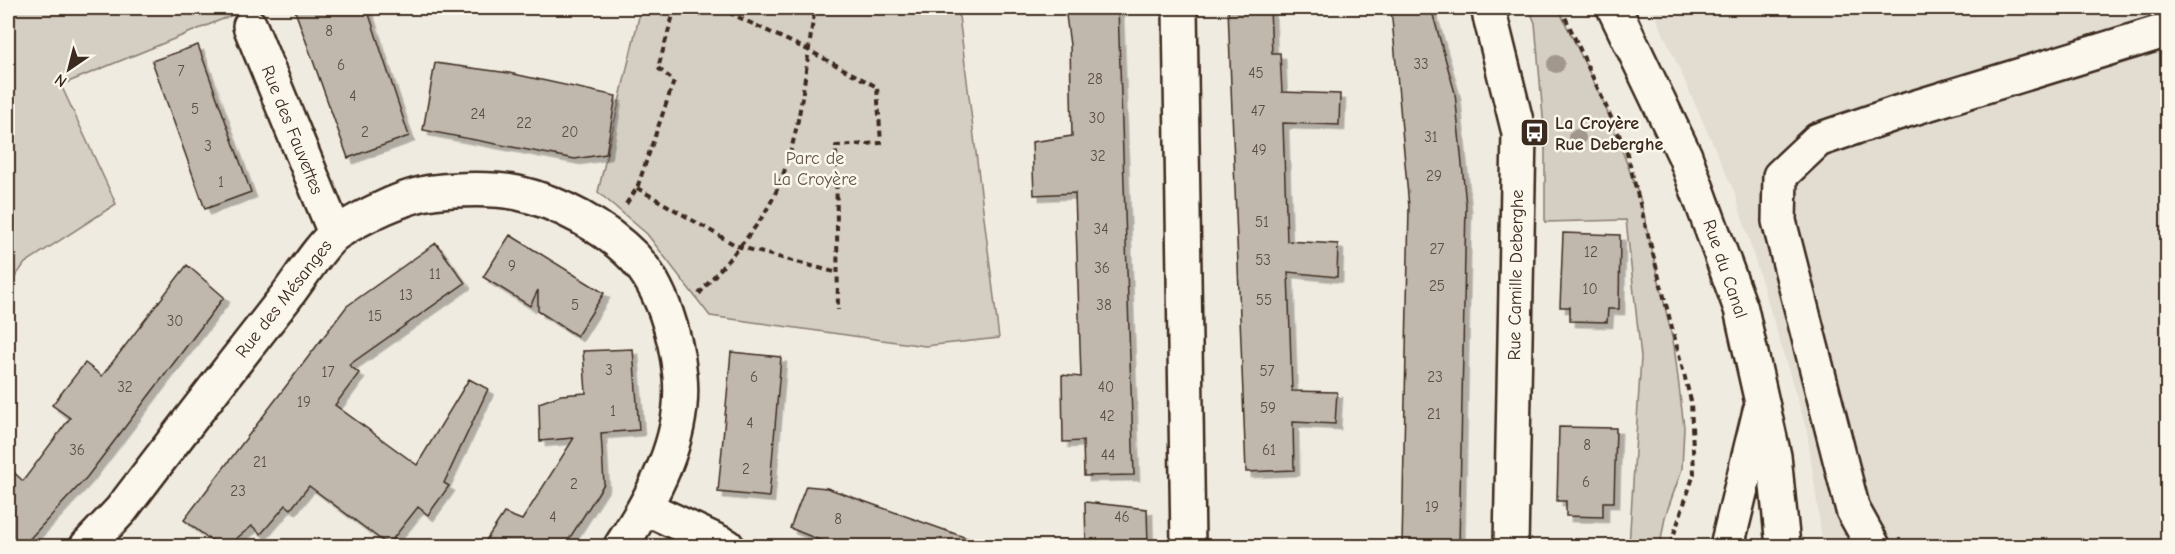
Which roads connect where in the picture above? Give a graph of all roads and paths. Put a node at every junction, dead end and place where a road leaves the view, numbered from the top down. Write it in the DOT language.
graph roads {
  1 [pos="675,8"];
  2 [pos="719,8"];
  3 [pos="815,8"];
  4 [pos="1180,8"];
  5 [pos="1488,8"];
  6 [pos="1561,8"];
  7 [pos="1614,8"];
  8 [pos="250,26"];
  9 [pos="2168,30"];
  10 [pos="808,50"];
  11 [pos="637,188"];
  12 [pos="604,233"];
  13 [pos="335,234"];
  14 [pos="737,246"];
  15 [pos="838,273"];
  16 [pos="838,310"];
  17 [pos="671,330"];
  18 [pos="1762,403"];
  19 [pos="646,508"];
  20 [pos="87,546"];
  21 [pos="621,546"];
  22 [pos="727,546"];
  23 [pos="1188,546"];
  24 [pos="1511,546"];
  25 [pos="1670,546"];
  26 [pos="1727,546"];
  27 [pos="1783,546"];
  28 [pos="1873,546"];
  1 -- 11 [label="path"];
  2 -- 10 [label="path"];
  3 -- 10 [label="path"];
  4 -- 23 [label="street"];
  5 -- 24 [label="street, Rue Camille Deberghe"];
  6 -- 25 [label="path"];
  7 -- 18 [label="street, Rue du Canal"];
  8 -- 13 [label="street, Rue des Fauvettes"];
  9 -- 28 [label="street"];
  10 -- 14 [label="path"];
  10 -- 15 [label="path"];
  11 -- 12 [label="path"];
  11 -- 14 [label="path"];
  12 -- 13 [label="street, Rue des Mésanges"];
  12 -- 17 [label="street, Rue des Mésanges"];
  13 -- 20 [label="street, Rue des Mésanges"];
  14 -- 15 [label="path"];
  14 -- 17 [label="path"];
  15 -- 16 [label="path"];
  17 -- 19 [label="street, Rue des Mésanges"];
  18 -- 26 [label="street"];
  18 -- 27 [label="street, Rue du Canal"];
  19 -- 21 [label="street, Rue des Mésanges"];
  19 -- 22 [label="street"];
}
